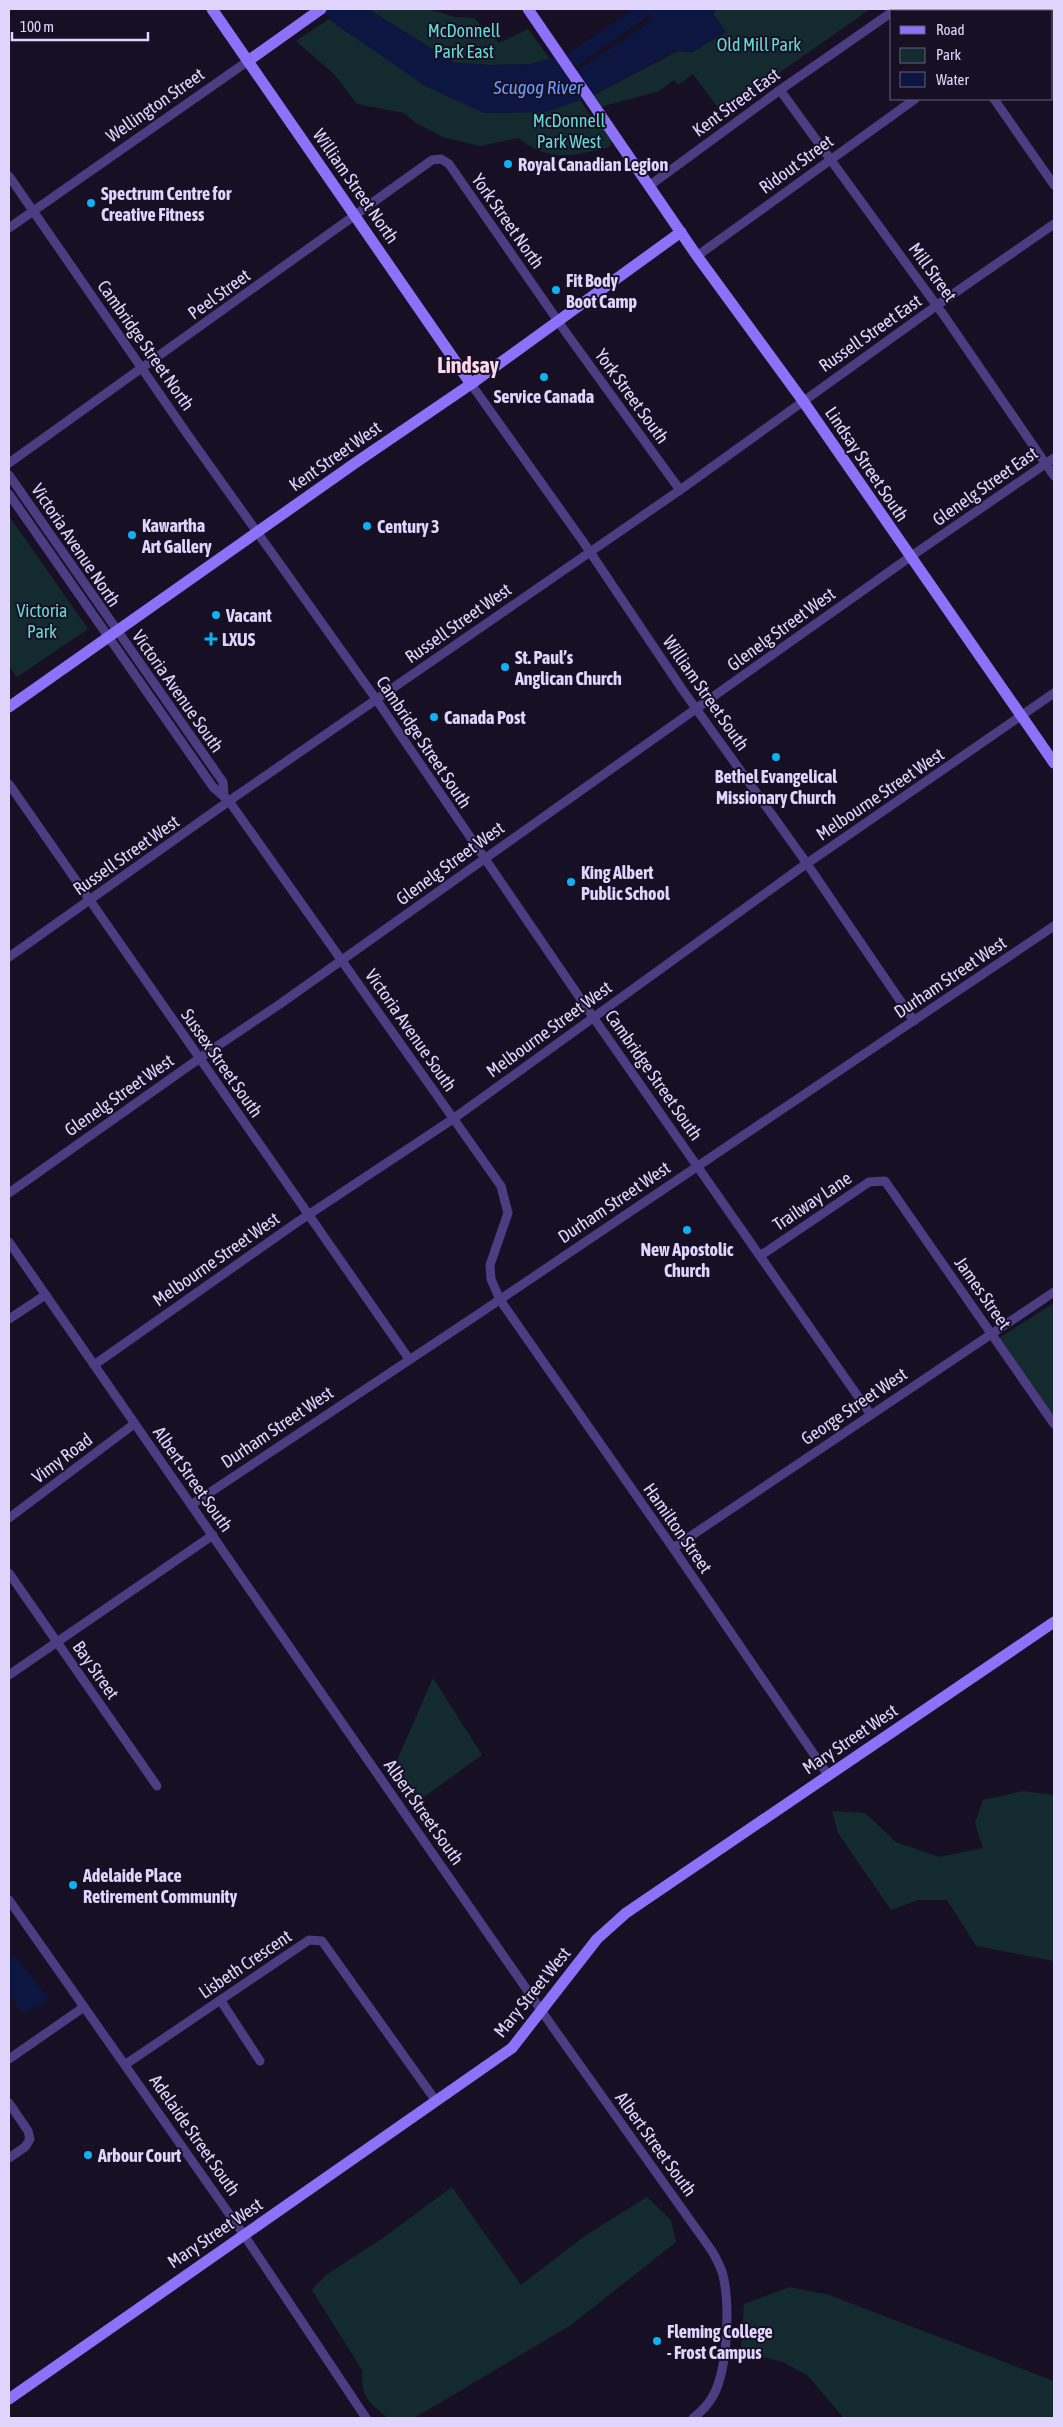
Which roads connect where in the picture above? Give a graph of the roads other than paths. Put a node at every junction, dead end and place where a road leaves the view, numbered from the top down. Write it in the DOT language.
graph roads {
  1 [pos="212,9"];
  2 [pos="321,9"];
  3 [pos="532,10"];
  4 [pos="890,12"];
  5 [pos="248,61"];
  6 [pos="780,90"];
  7 [pos="914,100"];
  8 [pos="995,100"];
  9 [pos="832,158"];
  10 [pos="449,164"];
  11 [pos="9,176"];
  12 [pos="1054,185"];
  13 [pos="649,186"];
  14 [pos="34,211"];
  15 [pos="357,216"];
  16 [pos="1054,224"];
  17 [pos="9,228"];
  18 [pos="681,232"];
  19 [pos="697,256"];
  20 [pos="936,306"];
  21 [pos="558,321"];
  22 [pos="142,369"];
  23 [pos="471,384"];
  24 [pos="803,401"];
  25 [pos="1054,458"];
  26 [pos="9,463"];
  27 [pos="1046,464"];
  28 [pos="9,475"];
  29 [pos="1054,476"];
  30 [pos="680,490"];
  31 [pos="9,494"];
  32 [pos="256,533"];
  33 [pos="590,552"];
  34 [pos="910,557"];
  35 [pos="112,635"];
  36 [pos="1054,693"];
  37 [pos="376,699"];
  38 [pos="9,708"];
  39 [pos="697,709"];
  40 [pos="1022,716"];
  41 [pos="1054,763"];
  42 [pos="9,784"];
  43 [pos="227,798"];
  44 [pos="485,860"];
  45 [pos="807,864"];
  46 [pos="89,901"];
  47 [pos="1054,926"];
  48 [pos="9,957"];
  49 [pos="341,959"];
  50 [pos="593,1017"];
  51 [pos="914,1021"];
  52 [pos="199,1058"];
  53 [pos="453,1119"];
  54 [pos="697,1165"];
  55 [pos="885,1181"];
  56 [pos="9,1193"];
  57 [pos="308,1215"];
  58 [pos="9,1242"];
  59 [pos="760,1256"];
  60 [pos="1054,1292"];
  61 [pos="44,1296"];
  62 [pos="500,1300"];
  63 [pos="9,1319"];
  64 [pos="992,1333"];
  65 [pos="409,1359"];
  66 [pos="94,1365"];
  67 [pos="871,1415"];
  68 [pos="134,1424"];
  69 [pos="1054,1424"];
  70 [pos="191,1505"];
  71 [pos="9,1518"];
  72 [pos="213,1535"];
  73 [pos="673,1548"];
  74 [pos="9,1573"];
  75 [pos="1054,1622"];
  76 [pos="57,1642"];
  77 [pos="9,1674"];
  78 [pos="828,1776"];
  79 [pos="157,1786"];
  80 [pos="9,1900"];
  81 [pos="221,2001"];
  82 [pos="84,2007"];
  83 [pos="542,2012"];
  84 [pos="9,2059"];
  85 [pos="260,2060"];
  86 [pos="126,2064"];
  87 [pos="436,2101"];
  88 [pos="9,2103"];
  89 [pos="9,2158"];
  90 [pos="244,2235"];
  91 [pos="9,2399"];
  92 [pos="366,2418"];
  93 [pos="693,2418"];
  1 -- 5 [label="main road, William Street North"];
  2 -- 5 [label="main road, Wellington Street"];
  3 -- 13 [label="main road, Lindsay Street South"];
  4 -- 6 [label="street, Kent Street East"];
  5 -- 14 [label="street, Wellington Street"];
  5 -- 15 [label="main road, William Street North"];
  6 -- 9 [label="street, Mill Street"];
  6 -- 13 [label="street, Kent Street East"];
  7 -- 9 [label="street, Ridout Street"];
  8 -- 12 [label="street"];
  9 -- 19 [label="street, Ridout Street"];
  9 -- 20 [label="street, Mill Street"];
  10 -- 15 [label="street, Peel Street"];
  10 -- 21 [label="street, York Street North"];
  11 -- 14 [label="street, Cambridge Street North"];
  13 -- 18 [label="main road, Lindsay Street South"];
  14 -- 17 [label="street, Wellington Street"];
  14 -- 22 [label="street, Cambridge Street North"];
  15 -- 22 [label="street, Peel Street"];
  15 -- 23 [label="main road, William Street North"];
  16 -- 20 [label="street, Russell Street East"];
  18 -- 19 [label="main road, Lindsay Street South"];
  18 -- 21 [label="main road, Kent Street West"];
  19 -- 24 [label="main road, Lindsay Street South"];
  20 -- 24 [label="street, Russell Street East"];
  20 -- 27 [label="street, Mill Street"];
  21 -- 23 [label="main road, Kent Street West"];
  21 -- 30 [label="street, York Street South"];
  22 -- 26 [label="street, Peel Street"];
  22 -- 32 [label="street, Cambridge Street North"];
  23 -- 32 [label="main road, Kent Street West"];
  23 -- 33 [label="street, William Street South"];
  24 -- 30 [label="street, Russell Street West"];
  24 -- 34 [label="main road, Lindsay Street South"];
  25 -- 27 [label="street, Glenelg Street East"];
  27 -- 29 [label="street, Mill Street"];
  27 -- 34 [label="street, Glenelg Street East"];
  28 -- 35 [label="street, Victoria Avenue North"];
  30 -- 33 [label="street, Russell Street West"];
  31 -- 35 [label="street, Victoria Avenue North"];
  32 -- 35 [label="main road, Kent Street West"];
  32 -- 37 [label="street, Cambridge Street South"];
  33 -- 37 [label="street, Russell Street West"];
  33 -- 39 [label="street, William Street South"];
  34 -- 39 [label="street, Glenelg Street West"];
  34 -- 40 [label="main road, Lindsay Street South"];
  35 -- 38 [label="main road, Kent Street West"];
  35 -- 43 [label="street, Victoria Avenue South"];
  36 -- 40 [label="street, Melbourne Street West"];
  37 -- 43 [label="street, Russell Street West"];
  37 -- 44 [label="street, Cambridge Street South"];
  39 -- 44 [label="street, Glenelg Street West"];
  39 -- 45 [label="street, William Street South"];
  40 -- 41 [label="main road, Lindsay Street South"];
  40 -- 45 [label="street, Melbourne Street West"];
  42 -- 46 [label="street, Sussex Street South"];
  43 -- 46 [label="street, Russell Street West"];
  43 -- 49 [label="street, Victoria Avenue South"];
  44 -- 49 [label="street, Glenelg Street West"];
  44 -- 50 [label="street, Cambridge Street South"];
  45 -- 50 [label="street, Melbourne Street West"];
  45 -- 51 [label="street, William Street South"];
  46 -- 48 [label="street, Russell Street West"];
  46 -- 52 [label="street, Sussex Street South"];
  47 -- 51 [label="street, Durham Street West"];
  49 -- 52 [label="street, Glenelg Street West"];
  49 -- 53 [label="street, Victoria Avenue South"];
  50 -- 53 [label="street, Melbourne Street West"];
  50 -- 54 [label="street, Cambridge Street South"];
  51 -- 54 [label="street, Durham Street West"];
  52 -- 56 [label="street, Glenelg Street West"];
  52 -- 57 [label="street, Sussex Street South"];
  53 -- 57 [label="street, Melbourne Street West"];
  53 -- 62 [label="street, Victoria Avenue South"];
  54 -- 59 [label="street, Cambridge Street South"];
  54 -- 62 [label="street, Durham Street West"];
  55 -- 59 [label="street, Trailway Lane"];
  55 -- 64 [label="street, James Street"];
  57 -- 65 [label="street, Sussex Street South"];
  57 -- 66 [label="street, Melbourne Street West"];
  58 -- 61 [label="street, Albert Street South"];
  59 -- 67 [label="street, Cambridge Street South"];
  60 -- 64 [label="street, George Street West"];
  61 -- 63 [label="street"];
  61 -- 66 [label="street, Albert Street South"];
  62 -- 65 [label="street, Durham Street West"];
  62 -- 73 [label="street, Hamilton Street"];
  64 -- 67 [label="street, George Street West"];
  64 -- 69 [label="street, James Street"];
  65 -- 70 [label="street, Durham Street West"];
  66 -- 68 [label="street, Albert Street South"];
  67 -- 73 [label="street, George Street West"];
  68 -- 70 [label="street, Albert Street South"];
  68 -- 71 [label="street, Vimy Road"];
  70 -- 72 [label="street, Albert Street South"];
  72 -- 76 [label="street"];
  72 -- 83 [label="street, Albert Street South"];
  73 -- 78 [label="street, Hamilton Street"];
  74 -- 76 [label="street, Bay Street"];
  75 -- 78 [label="main road, Mary Street West"];
  76 -- 77 [label="street"];
  76 -- 79 [label="street, Bay Street"];
  78 -- 83 [label="main road, Mary Street West"];
  80 -- 82 [label="street, Adelaide Street South"];
  81 -- 85 [label="street"];
  81 -- 86 [label="street, Lisbeth Crescent"];
  81 -- 87 [label="street, Lisbeth Crescent"];
  82 -- 84 [label="street"];
  82 -- 86 [label="street, Adelaide Street South"];
  83 -- 87 [label="main road, Mary Street West"];
  83 -- 93 [label="street, Albert Street South"];
  86 -- 90 [label="street, Adelaide Street South"];
  87 -- 90 [label="main road, Mary Street West"];
  88 -- 89 [label="street"];
  90 -- 91 [label="main road, Mary Street West"];
  90 -- 92 [label="street, Adelaide Street South"];
}
